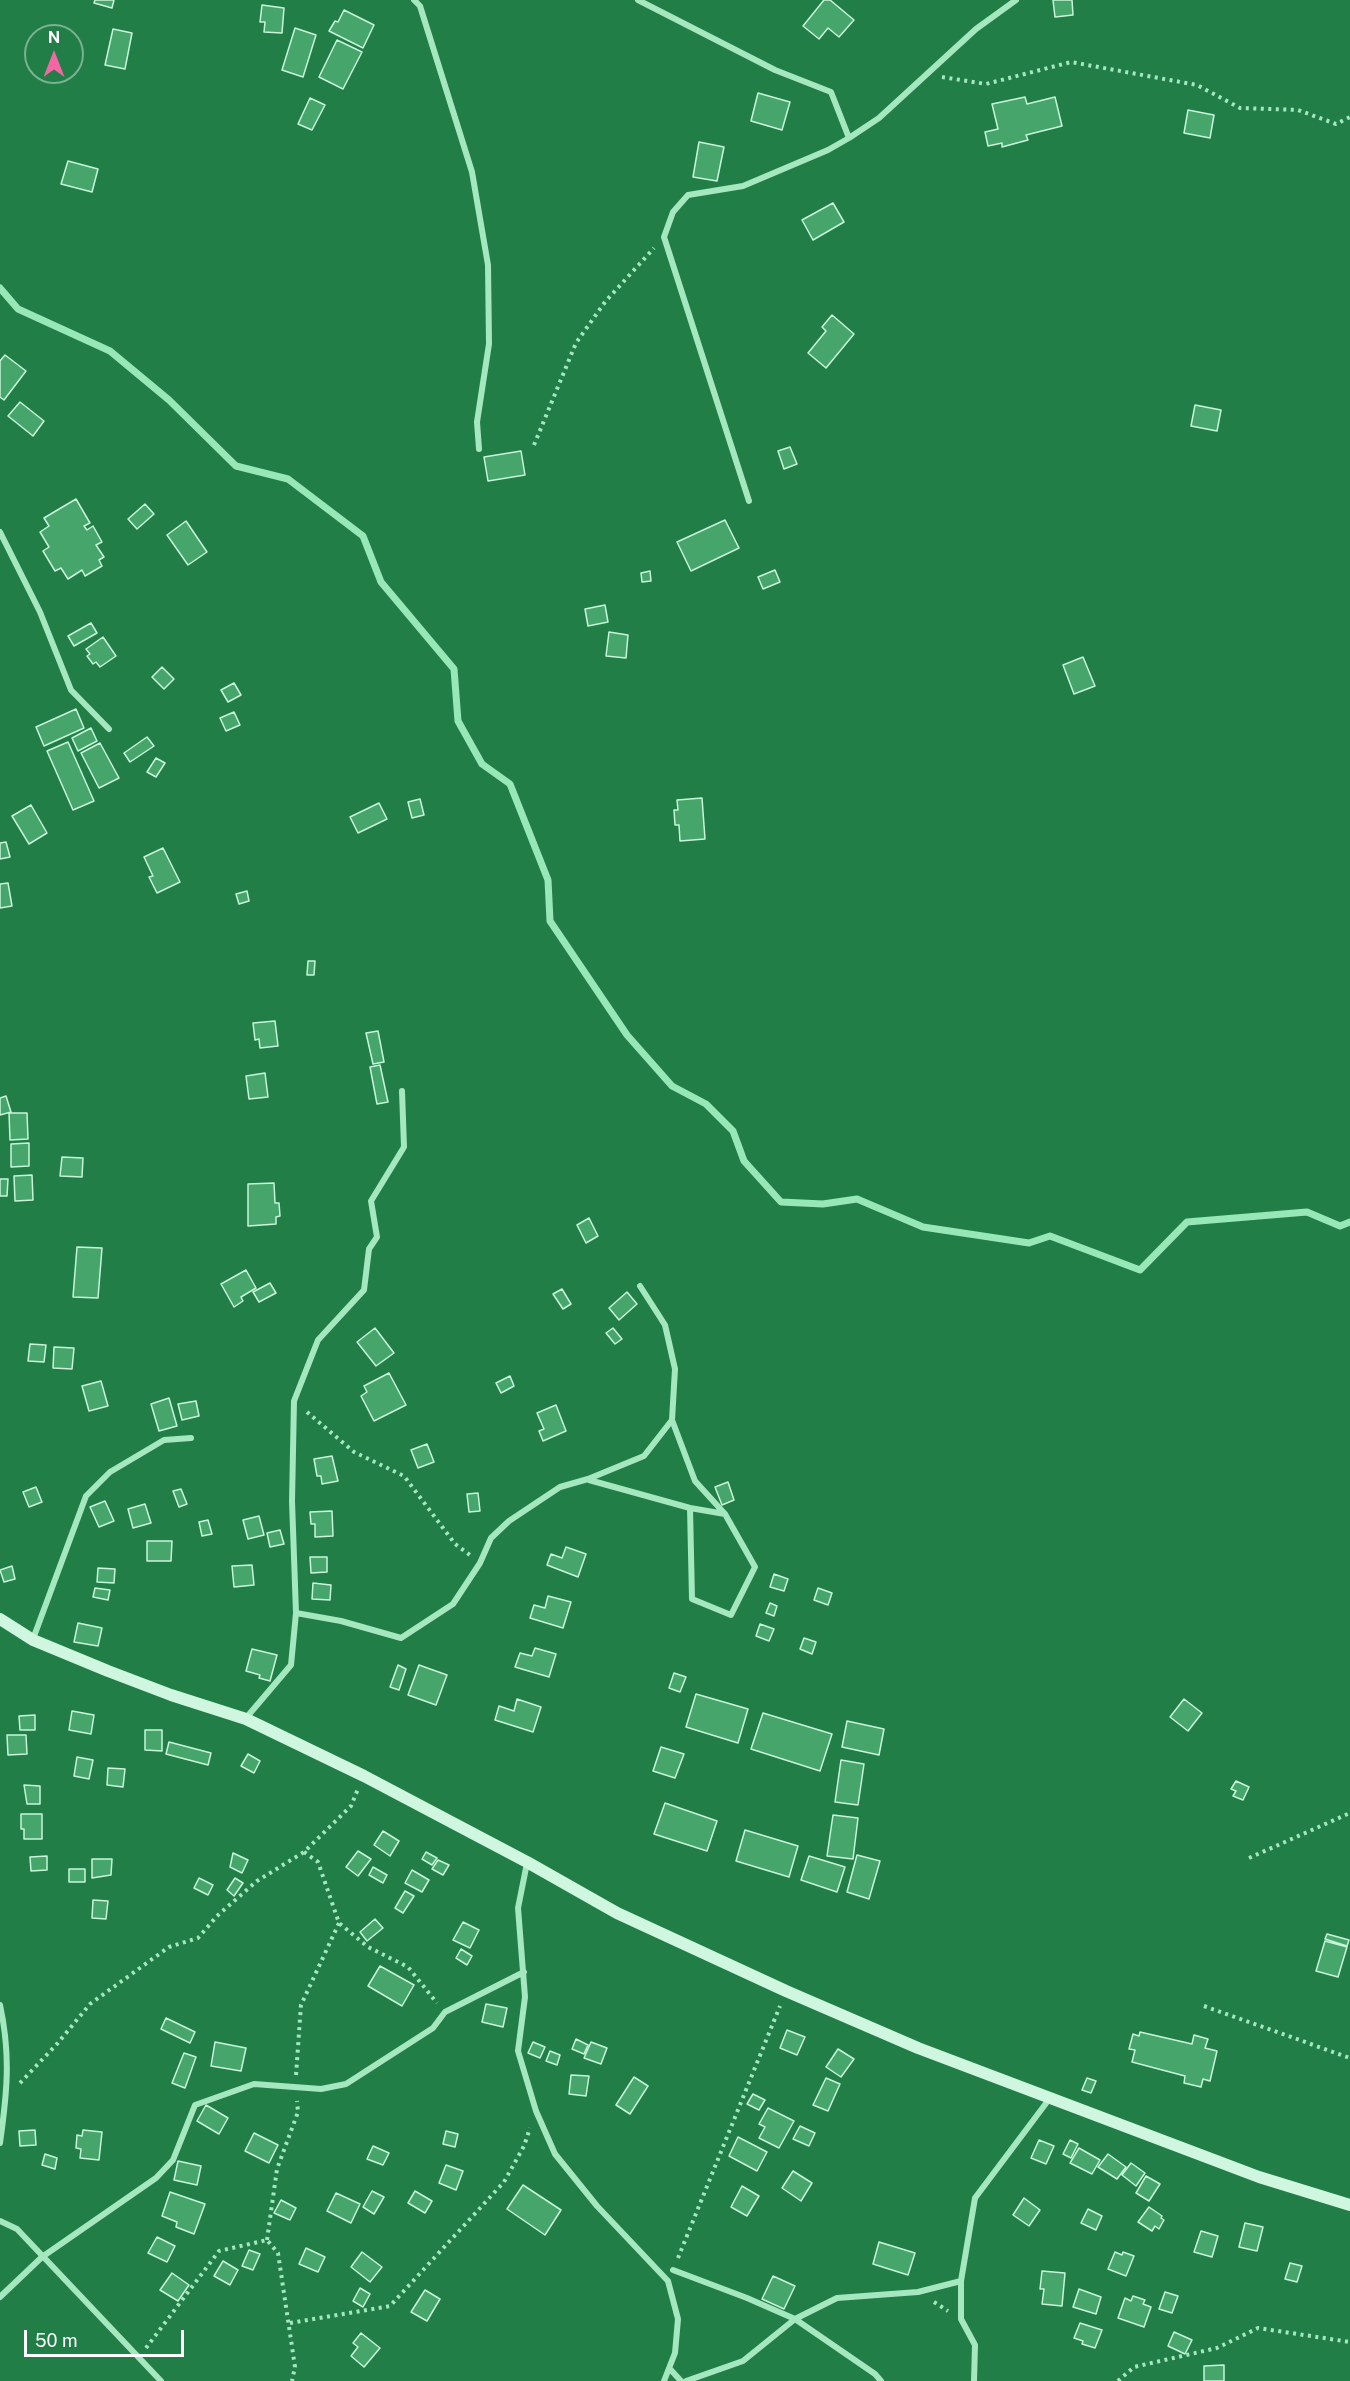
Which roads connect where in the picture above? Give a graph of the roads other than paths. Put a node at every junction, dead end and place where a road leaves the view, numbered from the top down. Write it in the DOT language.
graph roads {
  1 [pos="414,0"];
  2 [pos="638,0"];
  3 [pos="1016,0"];
  4 [pos="849,138"];
  5 [pos="479,449"];
  6 [pos="749,501"];
  7 [pos="0,532"];
  8 [pos="109,729"];
  9 [pos="402,1091"];
  10 [pos="640,1286"];
  11 [pos="672,1420"];
  12 [pos="191,1438"];
  13 [pos="588,1479"];
  14 [pos="690,1508"];
  15 [pos="725,1514"];
  16 [pos="296,1613"];
  17 [pos="0,1619"];
  18 [pos="33,1640"];
  19 [pos="246,1719"];
  20 [pos="527,1862"];
  21 [pos="524,1972"];
  22 [pos="0,2005"];
  23 [pos="1050,2098"];
  24 [pos="0,2143"];
  25 [pos="1350,2205"];
  26 [pos="0,2221"];
  27 [pos="42,2257"];
  28 [pos="673,2270"];
  29 [pos="961,2281"];
  30 [pos="0,2297"];
  31 [pos="795,2319"];
  32 [pos="670,2369"];
  33 [pos="161,2381"];
  34 [pos="664,2381"];
  35 [pos="681,2381"];
  36 [pos="686,2381"];
  37 [pos="881,2381"];
  38 [pos="974,2381"];
  1 -- 5 [label="street"];
  2 -- 4 [label="street"];
  3 -- 4 [label="street"];
  4 -- 6 [label="street"];
  7 -- 8 [label="street"];
  9 -- 16 [label="street"];
  10 -- 11 [label="street"];
  11 -- 13 [label="street"];
  11 -- 15 [label="street"];
  12 -- 18 [label="street"];
  13 -- 14 [label="street"];
  13 -- 16 [label="street"];
  14 -- 15 [label="street"];
  14 -- 15 [label="street"];
  16 -- 19 [label="street"];
  17 -- 18 [label="street"];
  18 -- 19 [label="street"];
  19 -- 20 [label="street"];
  20 -- 21 [label="street"];
  20 -- 23 [label="street"];
  21 -- 27 [label="street"];
  21 -- 32 [label="street"];
  22 -- 24 [label="street"];
  23 -- 25 [label="street"];
  23 -- 29 [label="street"];
  26 -- 27 [label="street"];
  27 -- 30 [label="street"];
  27 -- 33 [label="street"];
  28 -- 31 [label="street"];
  29 -- 31 [label="street"];
  29 -- 38 [label="street"];
  31 -- 36 [label="street"];
  31 -- 37 [label="street"];
  32 -- 34 [label="street"];
  32 -- 35 [label="street"];
}
